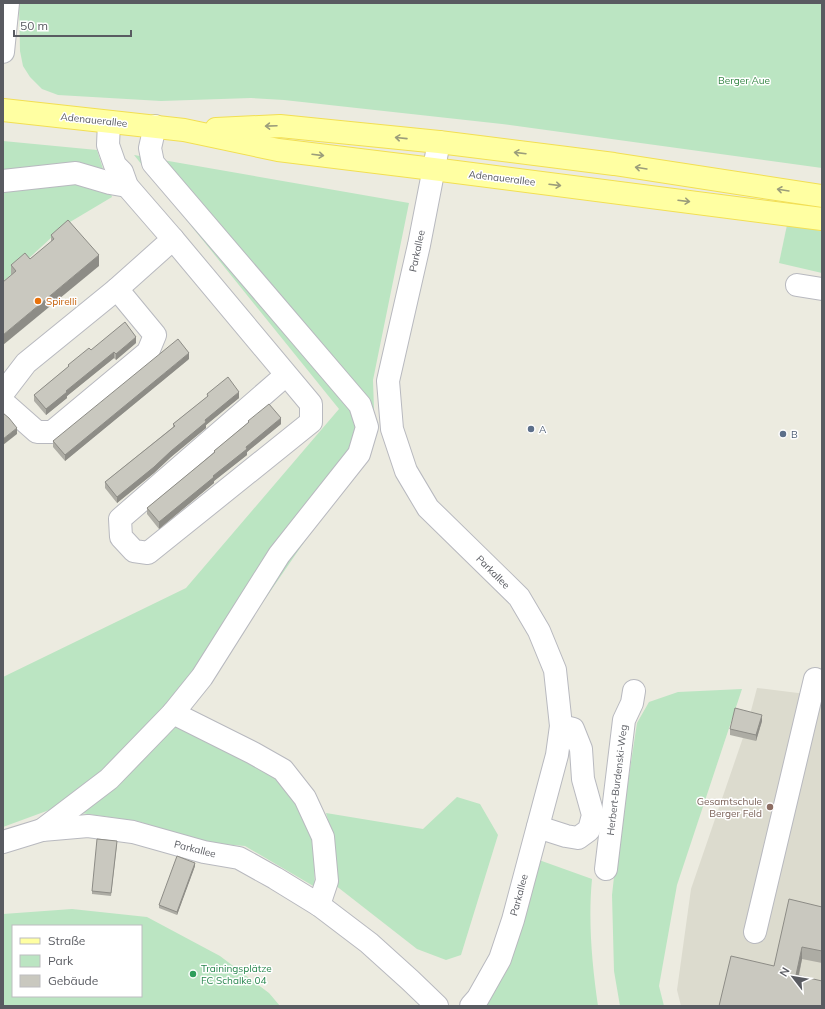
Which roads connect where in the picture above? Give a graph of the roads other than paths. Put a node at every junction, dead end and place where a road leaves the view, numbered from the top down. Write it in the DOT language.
graph roads {
  1 [pos="6,15"];
  2 [pos="3,52"];
  3 [pos="3,110"];
  4 [pos="110,122"];
  5 [pos="155,126"];
  6 [pos="184,130"];
  7 [pos="439,142"];
  8 [pos="433,169"];
  9 [pos="3,181"];
  10 [pos="127,186"];
  11 [pos="822,196"];
  12 [pos="822,219"];
  13 [pos="173,239"];
  14 [pos="797,285"];
  15 [pos="116,289"];
  16 [pos="822,289"];
  17 [pos="286,375"];
  18 [pos="3,393"];
  19 [pos="3,402"];
  20 [pos="815,679"];
  21 [pos="634,691"];
  22 [pos="173,713"];
  23 [pos="561,726"];
  24 [pos="538,827"];
  25 [pos="42,830"];
  26 [pos="3,842"];
  27 [pos="606,869"];
  28 [pos="319,906"];
  29 [pos="755,932"];
  30 [pos="437,1006"];
  31 [pos="471,1006"];
  1 -- 2 [label="street"];
  3 -- 4 [label="main road, Adenauerallee"];
  4 -- 5 [label="main road, Adenauerallee"];
  4 -- 10 [label="street"];
  5 -- 6 [label="main road, Adenauerallee"];
  5 -- 22 [label="street"];
  7 -- 6 [label="main road, Adenauerallee, one-way"];
  6 -- 8 [label="main road, Adenauerallee, one-way"];
  7 -- 8 [label="street, Parkallee"];
  11 -- 7 [label="main road, Adenauerallee, one-way"];
  8 -- 12 [label="main road, Adenauerallee, one-way"];
  8 -- 23 [label="street, Parkallee"];
  9 -- 10 [label="street"];
  10 -- 13 [label="street"];
  13 -- 15 [label="street"];
  13 -- 17 [label="street"];
  14 -- 16 [label="street"];
  15 -- 18 [label="street"];
  15 -- 19 [label="street"];
  17 -- 17 [label="street"];
  20 -- 29 [label="street"];
  21 -- 27 [label="street, Herbert-Burdenski-Weg"];
  22 -- 25 [label="street"];
  22 -- 28 [label="street"];
  23 -- 24 [label="street, Parkallee"];
  23 -- 24 [label="street"];
  24 -- 31 [label="street, Parkallee"];
  25 -- 26 [label="street, Parkallee"];
  25 -- 28 [label="street, Parkallee"];
  28 -- 30 [label="street, Parkallee"];
}
